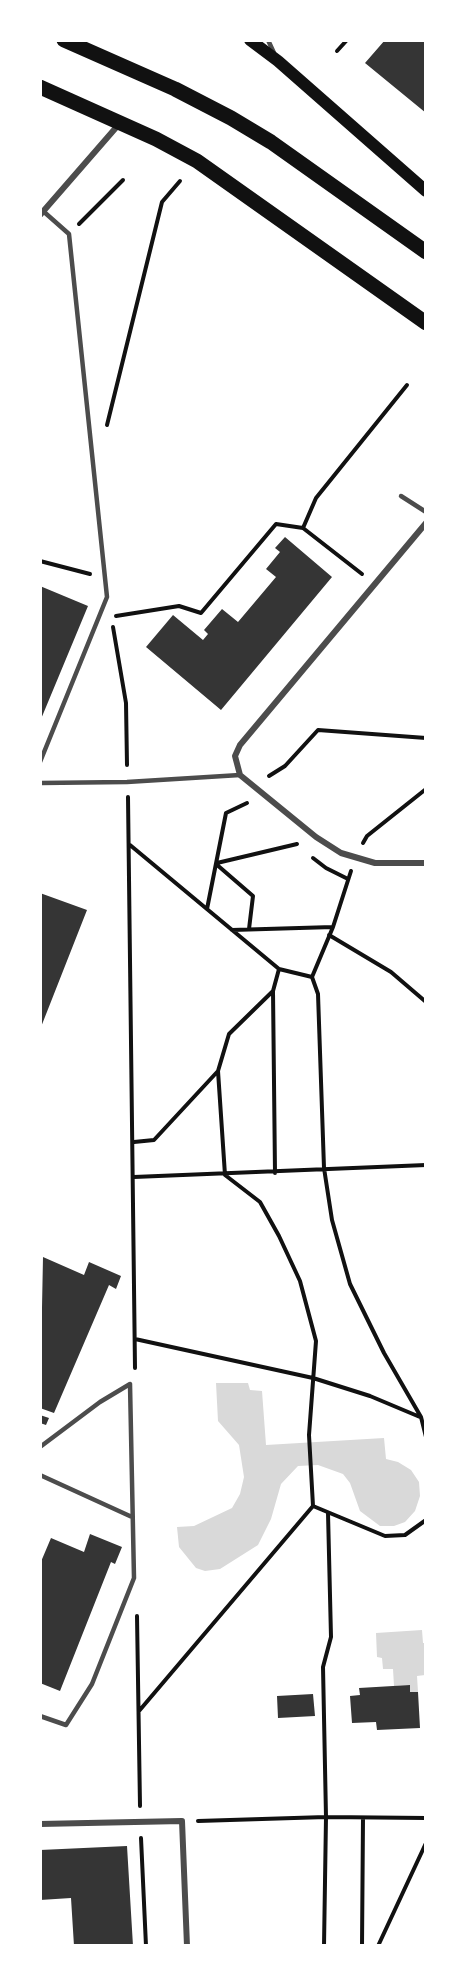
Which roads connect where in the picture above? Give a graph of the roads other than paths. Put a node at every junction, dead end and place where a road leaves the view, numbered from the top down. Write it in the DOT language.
graph roads {
  1 [pos="64,40"];
  2 [pos="250,40"];
  3 [pos="268,40"];
  4 [pos="278,61"];
  5 [pos="40,87"];
  6 [pos="121,123"];
  7 [pos="426,191"];
  8 [pos="42,212"];
  9 [pos="426,252"];
  10 [pos="426,323"];
  11 [pos="401,496"];
  12 [pos="426,512"];
  13 [pos="426,523"];
  14 [pos="40,762"];
  15 [pos="240,775"];
  16 [pos="40,783"];
  17 [pos="426,863"];
  18 [pos="41,1445"];
  19 [pos="40,1476"];
  20 [pos="132,1517"];
  21 [pos="40,1716"];
  22 [pos="40,1824"];
  23 [pos="187,1946"];
  1 -- 9 [label="main road"];
  2 -- 4 [label="main road"];
  3 -- 4 [label="lane"];
  4 -- 7 [label="main road"];
  5 -- 6 [label="main road"];
  6 -- 8 [label="street"];
  6 -- 10 [label="main road"];
  8 -- 14 [label="lane"];
  11 -- 12 [label="lane"];
  13 -- 15 [label="street"];
  15 -- 16 [label="lane"];
  15 -- 17 [label="street"];
  18 -- 20 [label="lane"];
  19 -- 20 [label="lane"];
  20 -- 21 [label="lane"];
  22 -- 23 [label="street"];
}
